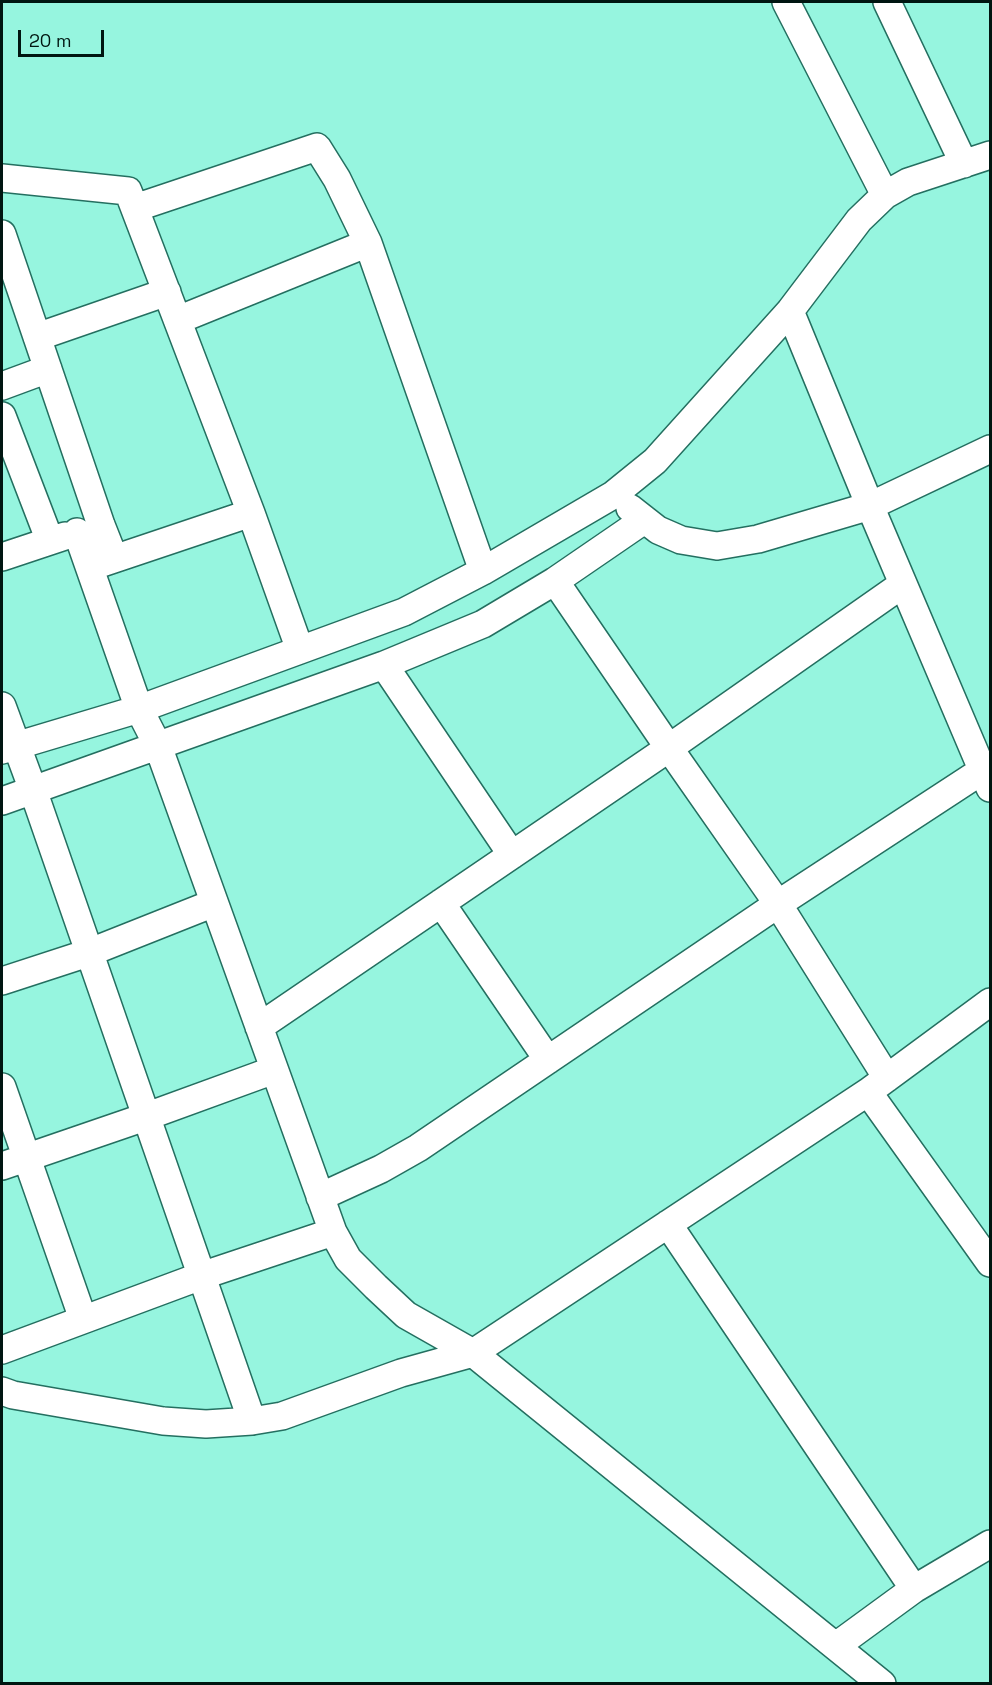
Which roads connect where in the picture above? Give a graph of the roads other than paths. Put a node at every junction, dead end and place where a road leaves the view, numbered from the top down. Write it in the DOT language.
graph roads {
  1 [pos="786,2"];
  2 [pos="887,2"];
  3 [pos="990,155"];
  4 [pos="964,164"];
  5 [pos="2,177"];
  6 [pos="885,195"];
  7 [pos="135,208"];
  8 [pos="2,234"];
  9 [pos="368,243"];
  10 [pos="167,292"];
  11 [pos="790,310"];
  12 [pos="178,320"];
  13 [pos="37,338"];
  14 [pos="48,369"];
  15 [pos="2,386"];
  16 [pos="2,416"];
  17 [pos="990,449"];
  18 [pos="613,495"];
  19 [pos="870,506"];
  20 [pos="251,513"];
  21 [pos="644,520"];
  22 [pos="89,529"];
  23 [pos="50,541"];
  24 [pos="2,557"];
  25 [pos="114,558"];
  26 [pos="89,567"];
  27 [pos="483,571"];
  28 [pos="555,581"];
  29 [pos="903,584"];
  30 [pos="300,650"];
  31 [pos="384,665"];
  32 [pos="2,706"];
  33 [pos="139,709"];
  34 [pos="158,746"];
  35 [pos="9,748"];
  36 [pos="669,748"];
  37 [pos="987,779"];
  38 [pos="33,790"];
  39 [pos="2,801"];
  40 [pos="512,855"];
  41 [pos="214,903"];
  42 [pos="441,903"];
  43 [pos="778,904"];
  44 [pos="88,953"];
  45 [pos="2,981"];
  46 [pos="990,1002"];
  47 [pos="260,1027"];
  48 [pos="548,1060"];
  49 [pos="274,1070"];
  50 [pos="877,1085"];
  51 [pos="2,1087"];
  52 [pos="145,1117"];
  53 [pos="14,1161"];
  54 [pos="320,1197"];
  55 [pos="669,1224"];
  56 [pos="333,1232"];
  57 [pos="990,1263"];
  58 [pos="201,1276"];
  59 [pos="83,1319"];
  60 [pos="2,1350"];
  61 [pos="473,1353"];
  62 [pos="2,1391"];
  63 [pos="252,1421"];
  64 [pos="990,1544"];
  65 [pos="914,1589"];
  66 [pos="836,1646"];
  67 [pos="882,1683"];
  1 -- 6 [label="street"];
  2 -- 4 [label="street"];
  3 -- 4 [label="street"];
  4 -- 6 [label="street"];
  5 -- 7 [label="street"];
  6 -- 11 [label="street"];
  7 -- 9 [label="street"];
  7 -- 10 [label="street"];
  8 -- 13 [label="street"];
  9 -- 12 [label="street"];
  9 -- 27 [label="street"];
  10 -- 12 [label="street"];
  10 -- 13 [label="street"];
  11 -- 18 [label="street"];
  11 -- 19 [label="street"];
  12 -- 20 [label="street"];
  13 -- 14 [label="street"];
  14 -- 15 [label="street"];
  14 -- 22 [label="street"];
  16 -- 23 [label="street"];
  17 -- 19 [label="street"];
  18 -- 21 [label="street"];
  18 -- 27 [label="street"];
  19 -- 21 [label="street"];
  19 -- 29 [label="street"];
  20 -- 25 [label="street"];
  20 -- 30 [label="street"];
  21 -- 28 [label="street"];
  22 -- 23 [label="street"];
  22 -- 25 [label="street"];
  22 -- 26 [label="street"];
  23 -- 24 [label="street"];
  25 -- 26 [label="street"];
  26 -- 33 [label="street"];
  27 -- 30 [label="street"];
  28 -- 31 [label="street"];
  28 -- 36 [label="street"];
  29 -- 36 [label="street"];
  29 -- 37 [label="street"];
  30 -- 33 [label="street"];
  31 -- 34 [label="street"];
  31 -- 40 [label="street"];
  32 -- 35 [label="street"];
  33 -- 34 [label="street"];
  33 -- 35 [label="street"];
  34 -- 38 [label="street"];
  34 -- 41 [label="street"];
  35 -- 38 [label="street"];
  36 -- 40 [label="street"];
  36 -- 43 [label="street"];
  37 -- 43 [label="street"];
  38 -- 39 [label="street"];
  38 -- 44 [label="street"];
  40 -- 42 [label="street"];
  41 -- 44 [label="street"];
  41 -- 47 [label="street"];
  42 -- 47 [label="street"];
  42 -- 48 [label="street"];
  43 -- 48 [label="street"];
  43 -- 50 [label="street"];
  44 -- 45 [label="street"];
  44 -- 52 [label="street"];
  46 -- 50 [label="street"];
  47 -- 49 [label="street"];
  48 -- 54 [label="street"];
  49 -- 52 [label="street"];
  49 -- 54 [label="street"];
  50 -- 55 [label="street"];
  50 -- 57 [label="street"];
  51 -- 53 [label="street"];
  52 -- 53 [label="street"];
  52 -- 58 [label="street"];
  53 -- 59 [label="street"];
  54 -- 56 [label="street"];
  55 -- 61 [label="street"];
  55 -- 65 [label="street"];
  56 -- 58 [label="street"];
  56 -- 61 [label="street"];
  58 -- 59 [label="street"];
  58 -- 63 [label="street"];
  59 -- 60 [label="street"];
  61 -- 63 [label="street"];
  61 -- 66 [label="street"];
  62 -- 63 [label="street"];
  64 -- 65 [label="street"];
  65 -- 66 [label="street"];
  66 -- 67 [label="street"];
}
